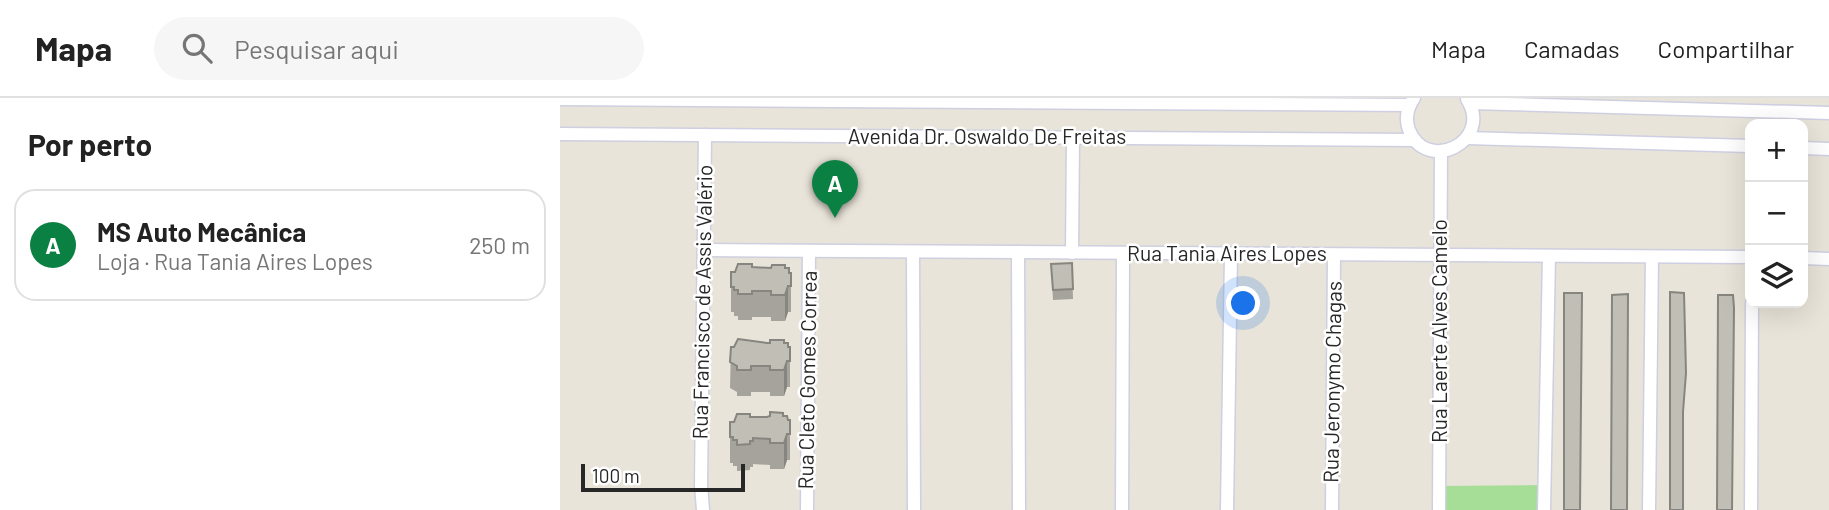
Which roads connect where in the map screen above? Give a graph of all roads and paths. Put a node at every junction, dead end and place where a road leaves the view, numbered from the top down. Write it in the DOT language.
graph roads {
  1 [pos="560,99"];
  2 [pos="918,100"];
  3 [pos="1468,100"];
  4 [pos="1412,101"];
  5 [pos="1829,113"];
  6 [pos="560,134"];
  7 [pos="705,135"];
  8 [pos="1073,138"];
  9 [pos="1467,138"];
  10 [pos="1415,140"];
  11 [pos="1745,146"];
  12 [pos="1808,148"];
  13 [pos="1829,149"];
  14 [pos="1441,152"];
  15 [pos="704,250"];
  16 [pos="810,251"];
  17 [pos="913,252"];
  18 [pos="1018,252"];
  19 [pos="1072,253"];
  20 [pos="1123,253"];
  21 [pos="1231,254"];
  22 [pos="1334,254"];
  23 [pos="1440,256"];
  24 [pos="1549,256"];
  25 [pos="1652,257"];
  26 [pos="1745,257"];
  27 [pos="1808,258"];
  28 [pos="1829,259"];
  29 [pos="1752,308"];
  30 [pos="703,510"];
  31 [pos="807,510"];
  32 [pos="914,510"];
  33 [pos="1018,510"];
  34 [pos="1122,510"];
  35 [pos="1227,510"];
  36 [pos="1332,510"];
  37 [pos="1439,510"];
  38 [pos="1544,510"];
  39 [pos="1649,510"];
  40 [pos="1751,510"];
  1 -- 2 [label="street, Avenida Dr. Oswaldo De Freitas"];
  2 -- 4 [label="street, Avenida Dr. Oswaldo De Freitas"];
  3 -- 5 [label="street"];
  3 -- 9 [label="street"];
  4 -- 10 [label="street"];
  6 -- 7 [label="street, Avenida Dr. Oswaldo De Freitas"];
  7 -- 8 [label="street, Avenida Dr. Oswaldo De Freitas"];
  7 -- 15 [label="street, Rua Francisco de Assis Valério"];
  8 -- 10 [label="street, Avenida Dr. Oswaldo De Freitas"];
  8 -- 19 [label="street"];
  9 -- 11 [label="street"];
  9 -- 14 [label="street"];
  10 -- 14 [label="street"];
  12 -- 13 [label="street"];
  14 -- 23 [label="street, Rua Laerte Alves Camelo"];
  15 -- 16 [label="street, Rua Tania Aires Lopes"];
  15 -- 30 [label="street, Rua Francisco de Assis Valério"];
  16 -- 17 [label="street, Rua Tania Aires Lopes"];
  16 -- 31 [label="street, Rua Cleto Gomes Correa"];
  17 -- 18 [label="street, Rua Tania Aires Lopes"];
  17 -- 32 [label="street"];
  18 -- 19 [label="street, Rua Tania Aires Lopes"];
  18 -- 33 [label="street"];
  19 -- 20 [label="street, Rua Tania Aires Lopes"];
  20 -- 21 [label="street, Rua Tania Aires Lopes"];
  20 -- 34 [label="street"];
  21 -- 22 [label="street, Rua Tania Aires Lopes"];
  21 -- 35 [label="street"];
  22 -- 23 [label="street, Rua Tania Aires Lopes"];
  22 -- 36 [label="street, Rua Jeronymo Chagas"];
  23 -- 24 [label="street, Rua Tania Aires Lopes"];
  23 -- 37 [label="street, Rua Laerte Alves Camelo"];
  24 -- 25 [label="street, Rua Tania Aires Lopes"];
  24 -- 38 [label="street"];
  25 -- 26 [label="street, Rua Tania Aires Lopes"];
  25 -- 39 [label="street"];
  27 -- 28 [label="street"];
  29 -- 40 [label="street"];
}
